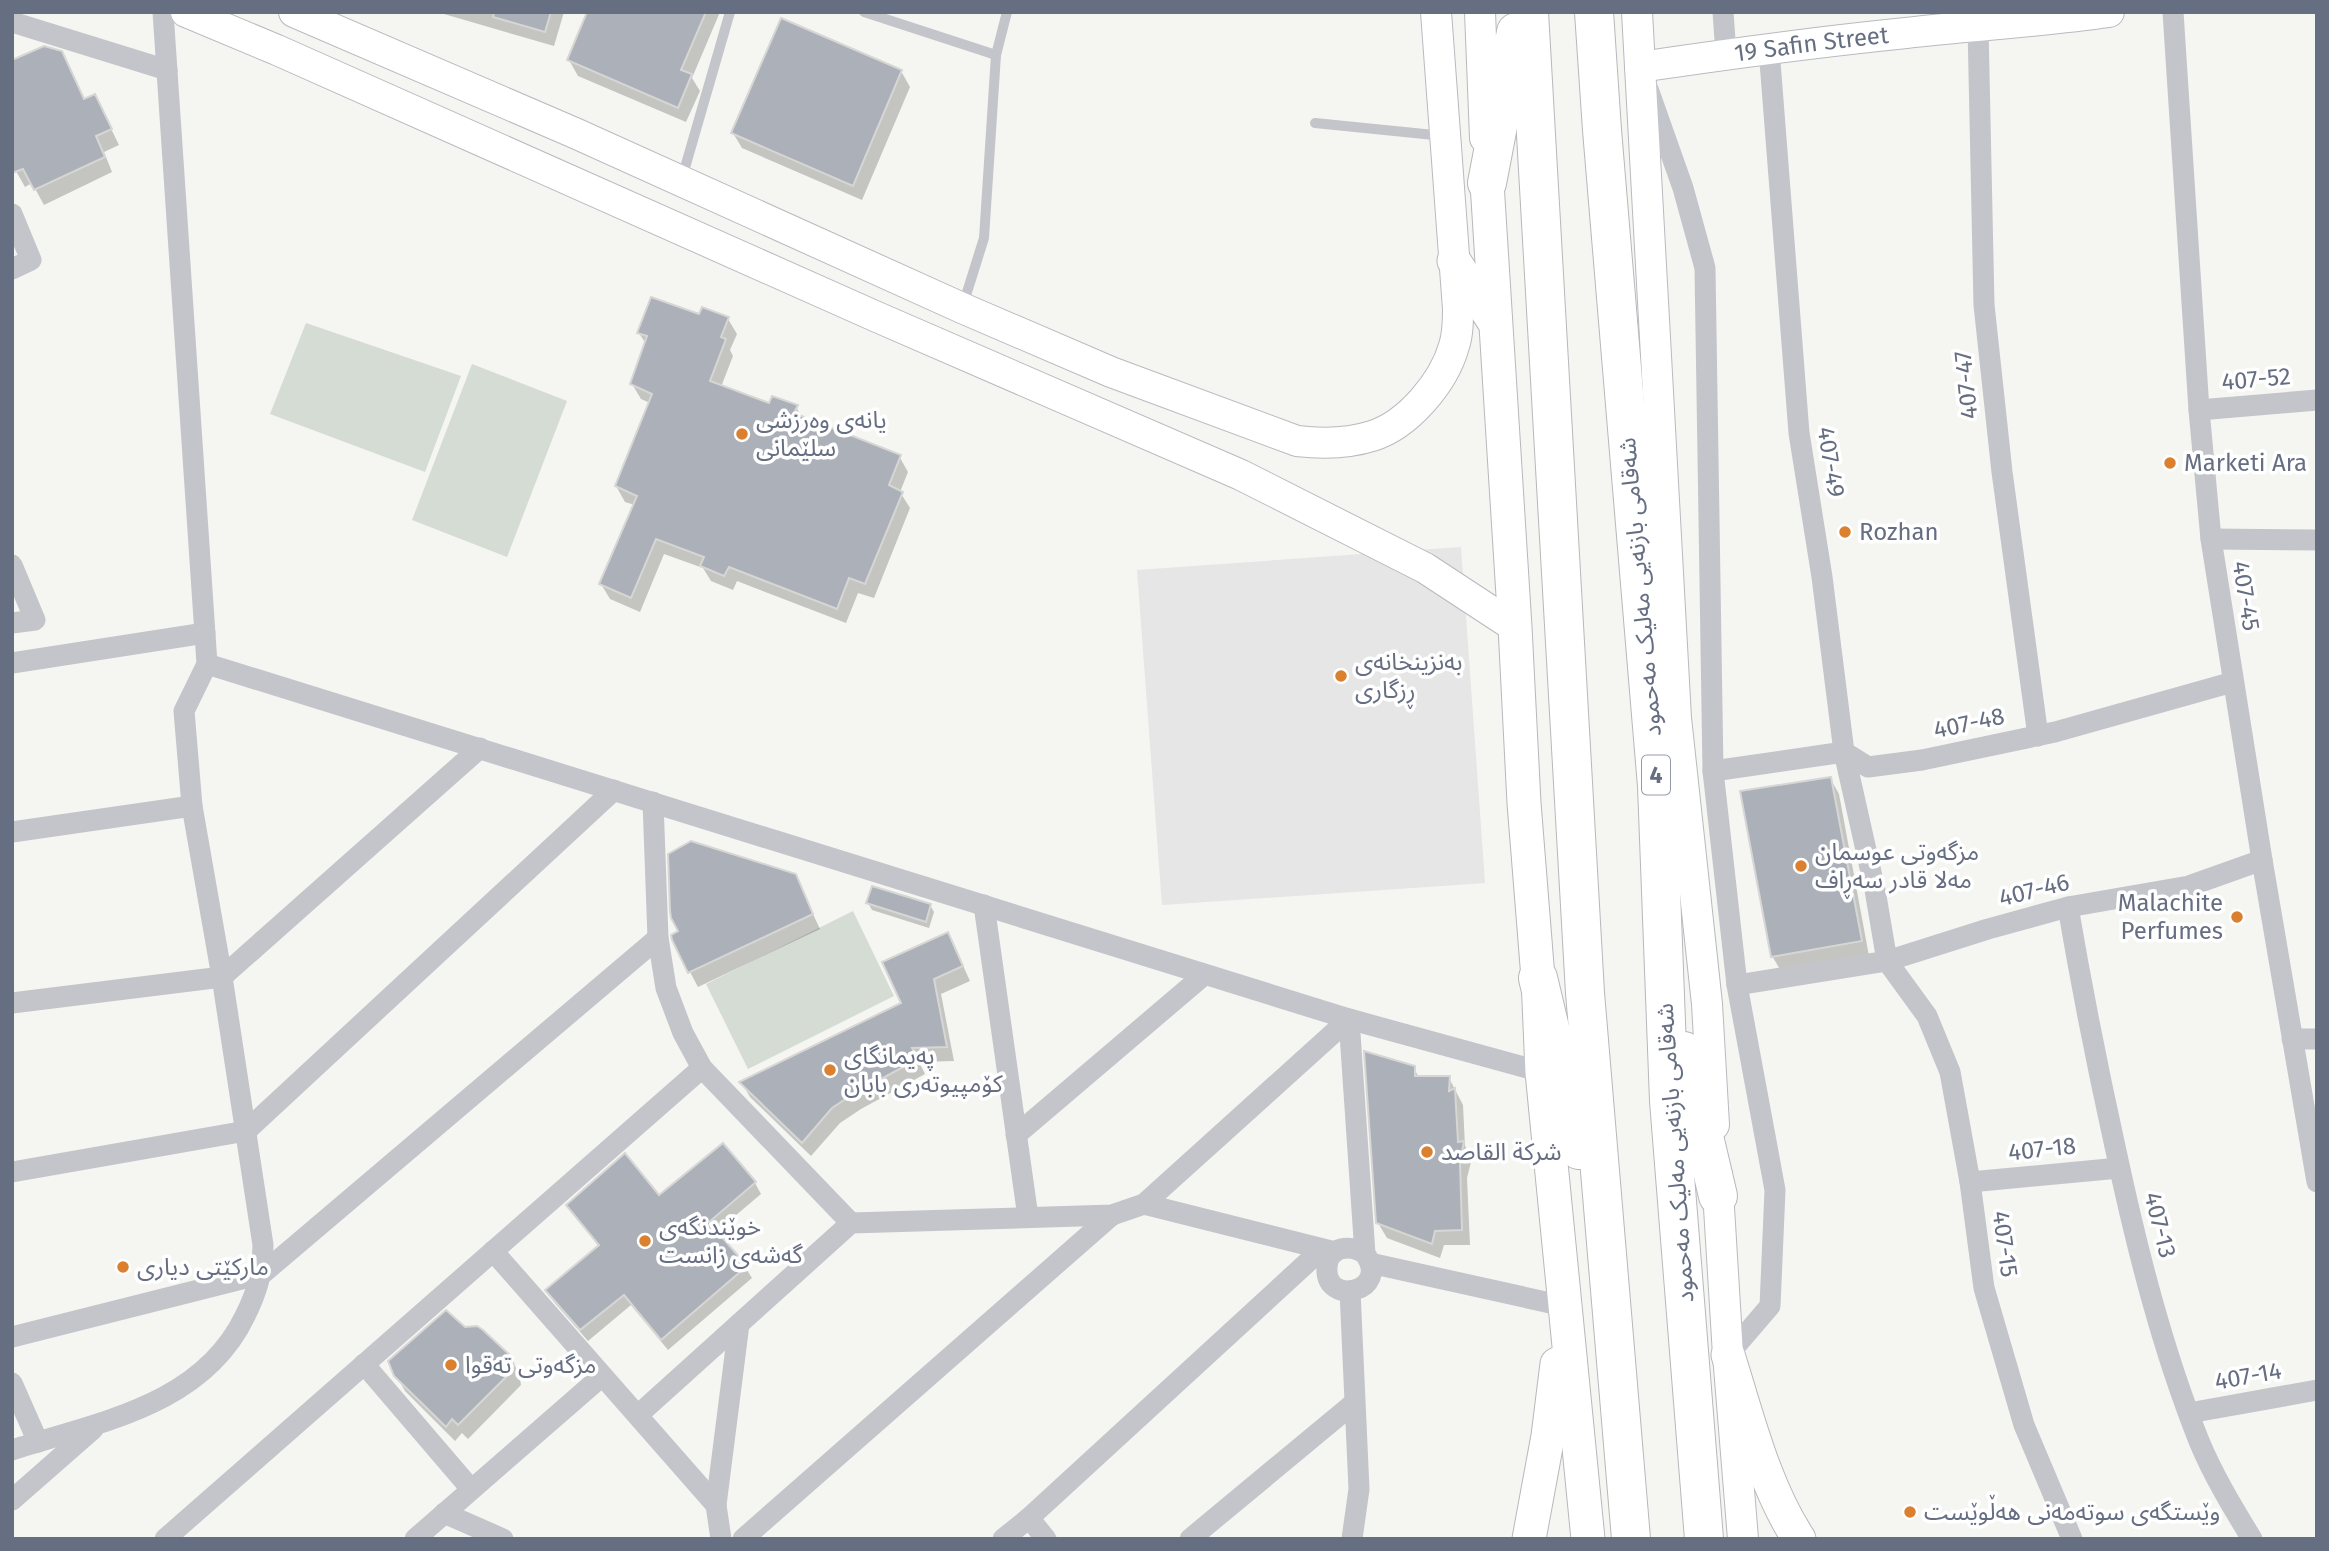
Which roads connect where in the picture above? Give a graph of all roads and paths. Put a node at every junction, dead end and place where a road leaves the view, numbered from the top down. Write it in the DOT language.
graph roads {
  1 [pos="163,12"];
  2 [pos="186,12"];
  3 [pos="294,12"];
  4 [pos="730,12"];
  5 [pos="864,12"];
  6 [pos="1007,12"];
  7 [pos="1436,12"];
  8 [pos="1480,12"];
  9 [pos="1520,12"];
  10 [pos="1529,12"];
  11 [pos="1594,12"];
  12 [pos="1637,12"];
  13 [pos="1723,12"];
  14 [pos="2109,12"];
  15 [pos="2173,12"];
  16 [pos="2066,15"];
  17 [pos="12,22"];
  18 [pos="1906,22"];
  19 [pos="1978,26"];
  20 [pos="1769,49"];
  21 [pos="1726,54"];
  22 [pos="996,55"];
  23 [pos="1640,67"];
  24 [pos="167,70"];
  25 [pos="1315,123"];
  26 [pos="1444,136"];
  27 [pos="672,177"];
  28 [pos="1487,183"];
  29 [pos="12,214"];
  30 [pos="644,215"];
  31 [pos="1454,261"];
  32 [pos="12,269"];
  33 [pos="962,308"];
  34 [pos="1496,326"];
  35 [pos="2317,400"];
  36 [pos="2199,410"];
  37 [pos="2211,539"];
  38 [pos="2317,540"];
  39 [pos="12,565"];
  40 [pos="12,623"];
  41 [pos="1515,627"];
  42 [pos="205,633"];
  43 [pos="12,663"];
  44 [pos="207,664"];
  45 [pos="2233,682"];
  46 [pos="2038,736"];
  47 [pos="480,748"];
  48 [pos="1844,752"];
  49 [pos="1713,771"];
  50 [pos="614,790"];
  51 [pos="653,802"];
  52 [pos="192,806"];
  53 [pos="12,832"];
  54 [pos="2262,860"];
  55 [pos="984,905"];
  56 [pos="2068,907"];
  57 [pos="658,938"];
  58 [pos="1887,961"];
  59 [pos="1664,965"];
  60 [pos="1204,975"];
  61 [pos="222,977"];
  62 [pos="1538,978"];
  63 [pos="1737,985"];
  64 [pos="12,1003"];
  65 [pos="1349,1020"];
  66 [pos="2292,1039"];
  67 [pos="2317,1039"];
  68 [pos="702,1068"];
  69 [pos="1542,1072"];
  70 [pos="246,1131"];
  71 [pos="1016,1135"];
  72 [pos="2119,1168"];
  73 [pos="12,1171"];
  74 [pos="1970,1182"];
  75 [pos="2317,1182"];
  76 [pos="1718,1196"];
  77 [pos="1144,1204"];
  78 [pos="1112,1215"];
  79 [pos="1028,1217"];
  80 [pos="851,1223"];
  81 [pos="1328,1250"];
  82 [pos="493,1251"];
  83 [pos="1367,1258"];
  84 [pos="1607,1266"];
  85 [pos="262,1274"];
  86 [pos="1350,1291"];
  87 [pos="1564,1306"];
  88 [pos="739,1324"];
  89 [pos="12,1337"];
  90 [pos="1728,1355"];
  91 [pos="364,1364"];
  92 [pos="602,1376"];
  93 [pos="12,1383"];
  94 [pos="2317,1390"];
  95 [pos="1354,1403"];
  96 [pos="2189,1413"];
  97 [pos="638,1415"];
  98 [pos="100,1423"];
  99 [pos="38,1442"];
  100 [pos="12,1450"];
  101 [pos="471,1489"];
  102 [pos="12,1500"];
  103 [pos="716,1505"];
  104 [pos="444,1513"];
  105 [pos="1029,1518"];
  106 [pos="165,1539"];
  107 [pos="415,1539"];
  108 [pos="503,1539"];
  109 [pos="721,1539"];
  110 [pos="743,1539"];
  111 [pos="1003,1539"];
  112 [pos="1046,1539"];
  113 [pos="1190,1539"];
  114 [pos="1352,1539"];
  115 [pos="1529,1539"];
  116 [pos="1588,1539"];
  117 [pos="1631,1539"];
  118 [pos="1703,1539"];
  119 [pos="1743,1539"];
  120 [pos="1799,1539"];
  121 [pos="2072,1539"];
  122 [pos="2252,1539"];
  1 -- 24 [label="street"];
  2 -- 30 [label="street"];
  3 -- 27 [label="street"];
  4 -- 27 [label="lane"];
  5 -- 22 [label="lane"];
  6 -- 22 [label="lane"];
  7 -- 26 [label="street"];
  8 -- 28 [label="street"];
  9 -- 28 [label="highway"];
  10 -- 84 [label="highway"];
  11 -- 59 [label="highway, شەقامی بازنەیی مەلیک مەحمود / 4"];
  12 -- 23 [label="street"];
  13 -- 21 [label="street"];
  14 -- 16 [label="street, 19 Safin Street"];
  15 -- 36 [label="street, 407-45"];
  16 -- 19 [label="street, 19 Safin Street"];
  17 -- 24 [label="street"];
  18 -- 19 [label="street, 19 Safin Street"];
  18 -- 20 [label="street, 19 Safin Street"];
  19 -- 46 [label="street, 407-47"];
  20 -- 21 [label="street, 19 Safin Street"];
  20 -- 48 [label="street, 407-49"];
  21 -- 23 [label="street, 19 Safin Street"];
  22 -- 33 [label="lane"];
  23 -- 49 [label="street"];
  23 -- 76 [label="street"];
  24 -- 42 [label="street"];
  25 -- 26 [label="lane"];
  26 -- 31 [label="street"];
  27 -- 30 [label="street"];
  27 -- 33 [label="street"];
  28 -- 34 [label="main road"];
  29 -- 32 [label="street"];
  30 -- 41 [label="street"];
  31 -- 33 [label="street"];
  31 -- 34 [label="main road"];
  34 -- 41 [label="main road"];
  35 -- 36 [label="street, 407-52"];
  36 -- 37 [label="street, 407-45"];
  37 -- 38 [label="street"];
  37 -- 45 [label="street, 407-45"];
  39 -- 40 [label="street"];
  41 -- 62 [label="main road"];
  42 -- 43 [label="street"];
  42 -- 44 [label="street"];
  44 -- 47 [label="street"];
  44 -- 52 [label="street"];
  45 -- 46 [label="street, 407-48"];
  45 -- 54 [label="street, 407-45"];
  46 -- 48 [label="street, 407-48"];
  47 -- 50 [label="street"];
  47 -- 61 [label="street"];
  48 -- 49 [label="street"];
  48 -- 58 [label="street, 407-49"];
  49 -- 63 [label="street"];
  50 -- 51 [label="street"];
  50 -- 70 [label="street"];
  51 -- 55 [label="street"];
  51 -- 57 [label="street"];
  52 -- 53 [label="street"];
  52 -- 61 [label="street"];
  54 -- 56 [label="street, 407-46"];
  54 -- 66 [label="street, 407-45"];
  55 -- 60 [label="street"];
  55 -- 71 [label="street"];
  56 -- 58 [label="street, 407-46"];
  56 -- 72 [label="street, 407-13"];
  57 -- 68 [label="street"];
  57 -- 85 [label="street"];
  58 -- 63 [label="street, 407-46"];
  58 -- 74 [label="street, 407-15"];
  59 -- 76 [label="highway"];
  59 -- 118 [label="highway, شەقامی بازنەیی مەلیک مەحمود / 4"];
  60 -- 65 [label="street"];
  60 -- 71 [label="street"];
  61 -- 64 [label="street"];
  61 -- 70 [label="street"];
  62 -- 69 [label="main road"];
  62 -- 84 [label="highway"];
  63 -- 90 [label="street"];
  65 -- 69 [label="street"];
  65 -- 77 [label="street"];
  65 -- 83 [label="street"];
  66 -- 67 [label="street"];
  66 -- 75 [label="street, 407-45"];
  68 -- 80 [label="street"];
  68 -- 82 [label="street"];
  69 -- 87 [label="main road"];
  70 -- 73 [label="street"];
  70 -- 85 [label="street"];
  71 -- 79 [label="street"];
  72 -- 74 [label="street, 407-18"];
  72 -- 96 [label="street, 407-13"];
  74 -- 121 [label="street, 407-15"];
  76 -- 90 [label="street"];
  77 -- 78 [label="street"];
  77 -- 81 [label="street"];
  78 -- 79 [label="street"];
  78 -- 110 [label="street"];
  79 -- 80 [label="street"];
  80 -- 88 [label="street"];
  81 -- 83 [label="street"];
  81 -- 86 [label="street"];
  81 -- 105 [label="street"];
  82 -- 91 [label="street"];
  82 -- 92 [label="street"];
  83 -- 86 [label="street"];
  83 -- 87 [label="street"];
  84 -- 117 [label="highway"];
  85 -- 89 [label="street"];
  85 -- 98 [label="street"];
  86 -- 95 [label="street"];
  87 -- 115 [label="main road"];
  87 -- 116 [label="main road"];
  88 -- 97 [label="street"];
  88 -- 103 [label="street"];
  90 -- 119 [label="street"];
  90 -- 120 [label="main road"];
  91 -- 101 [label="street"];
  91 -- 106 [label="street"];
  92 -- 97 [label="street"];
  92 -- 101 [label="street"];
  93 -- 99 [label="street"];
  94 -- 96 [label="street, 407-14"];
  95 -- 113 [label="street"];
  95 -- 114 [label="street"];
  96 -- 122 [label="street, 407-13"];
  97 -- 103 [label="street"];
  98 -- 99 [label="street"];
  98 -- 102 [label="street"];
  99 -- 100 [label="street"];
  101 -- 104 [label="street"];
  103 -- 109 [label="street"];
  104 -- 107 [label="street"];
  104 -- 108 [label="street"];
  105 -- 111 [label="street"];
  105 -- 112 [label="street"];
}
